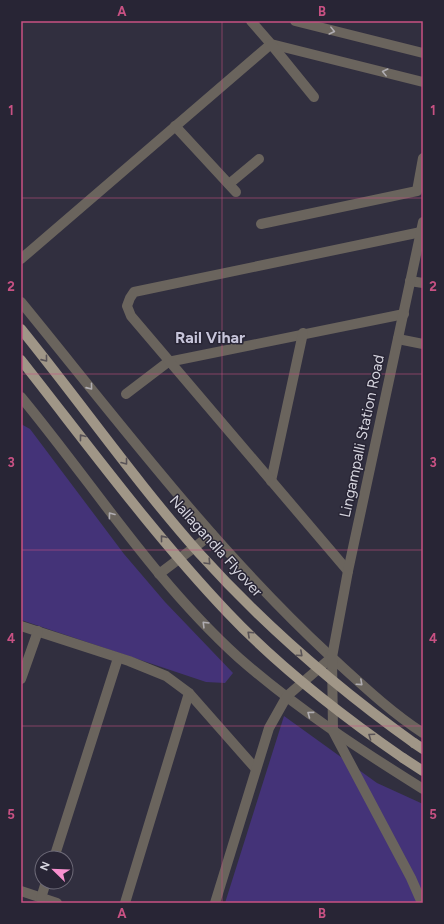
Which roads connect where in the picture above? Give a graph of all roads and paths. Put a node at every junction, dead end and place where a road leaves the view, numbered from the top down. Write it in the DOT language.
graph roads {
  1 [pos="251,21"];
  2 [pos="295,21"];
  3 [pos="272,44"];
  4 [pos="423,53"];
  5 [pos="423,82"];
  6 [pos="314,97"];
  7 [pos="175,126"];
  8 [pos="423,158"];
  9 [pos="259,159"];
  10 [pos="261,224"];
  11 [pos="422,227"];
  12 [pos="21,259"];
  13 [pos="410,281"];
  14 [pos="423,283"];
  15 [pos="21,302"];
  16 [pos="404,314"];
  17 [pos="21,329"];
  18 [pos="303,333"];
  19 [pos="398,339"];
  20 [pos="423,344"];
  21 [pos="21,360"];
  22 [pos="168,362"];
  23 [pos="126,394"];
  24 [pos="22,402"];
  25 [pos="271,481"];
  26 [pos="212,534"];
  27 [pos="348,571"];
  28 [pos="159,574"];
  29 [pos="21,626"];
  30 [pos="38,631"];
  31 [pos="332,657"];
  32 [pos="118,658"];
  33 [pos="21,679"];
  34 [pos="189,693"];
  35 [pos="287,696"];
  36 [pos="333,731"];
  37 [pos="423,733"];
  38 [pos="423,749"];
  39 [pos="256,769"];
  40 [pos="423,771"];
  41 [pos="423,789"];
  42 [pos="57,850"];
  43 [pos="44,890"];
  44 [pos="21,891"];
  45 [pos="41,898"];
  46 [pos="56,903"];
  47 [pos="124,903"];
  48 [pos="215,903"];
  49 [pos="422,903"];
  1 -- 3 [label="street"];
  2 -- 4 [label="street, one-way"];
  5 -- 3 [label="street, one-way"];
  3 -- 6 [label="street"];
  3 -- 7 [label="street"];
  7 -- 9 [label="street"];
  7 -- 12 [label="street"];
  8 -- 10 [label="street"];
  11 -- 13 [label="street, Lingampalli Station Road"];
  11 -- 22 [label="street"];
  13 -- 14 [label="street"];
  13 -- 16 [label="street, Lingampalli Station Road"];
  15 -- 26 [label="street, one-way"];
  16 -- 18 [label="street"];
  16 -- 19 [label="street, Lingampalli Station Road"];
  17 -- 38 [label="main road, Nallagandla Flyover, one-way, bridge"];
  18 -- 22 [label="street"];
  18 -- 25 [label="street"];
  19 -- 20 [label="street"];
  19 -- 27 [label="street, Lingampalli Station Road"];
  40 -- 21 [label="main road, one-way, bridge"];
  22 -- 23 [label="street"];
  22 -- 25 [label="street"];
  28 -- 24 [label="street, one-way"];
  25 -- 27 [label="street"];
  26 -- 28 [label="street"];
  26 -- 31 [label="street"];
  27 -- 31 [label="street, Lingampalli Station Road"];
  35 -- 28 [label="street, one-way"];
  29 -- 30 [label="street"];
  30 -- 32 [label="street"];
  30 -- 33 [label="street"];
  31 -- 35 [label="street"];
  31 -- 36 [label="street, Lingampalli Station Road"];
  31 -- 37 [label="street, one-way"];
  32 -- 34 [label="street"];
  32 -- 42 [label="street"];
  34 -- 39 [label="street"];
  34 -- 47 [label="street"];
  36 -- 35 [label="street, one-way"];
  35 -- 39 [label="street"];
  36 -- 41 [label="street"];
  36 -- 49 [label="street"];
  39 -- 48 [label="street"];
  43 -- 45 [label="street"];
  44 -- 45 [label="street"];
  45 -- 46 [label="street"];
}
